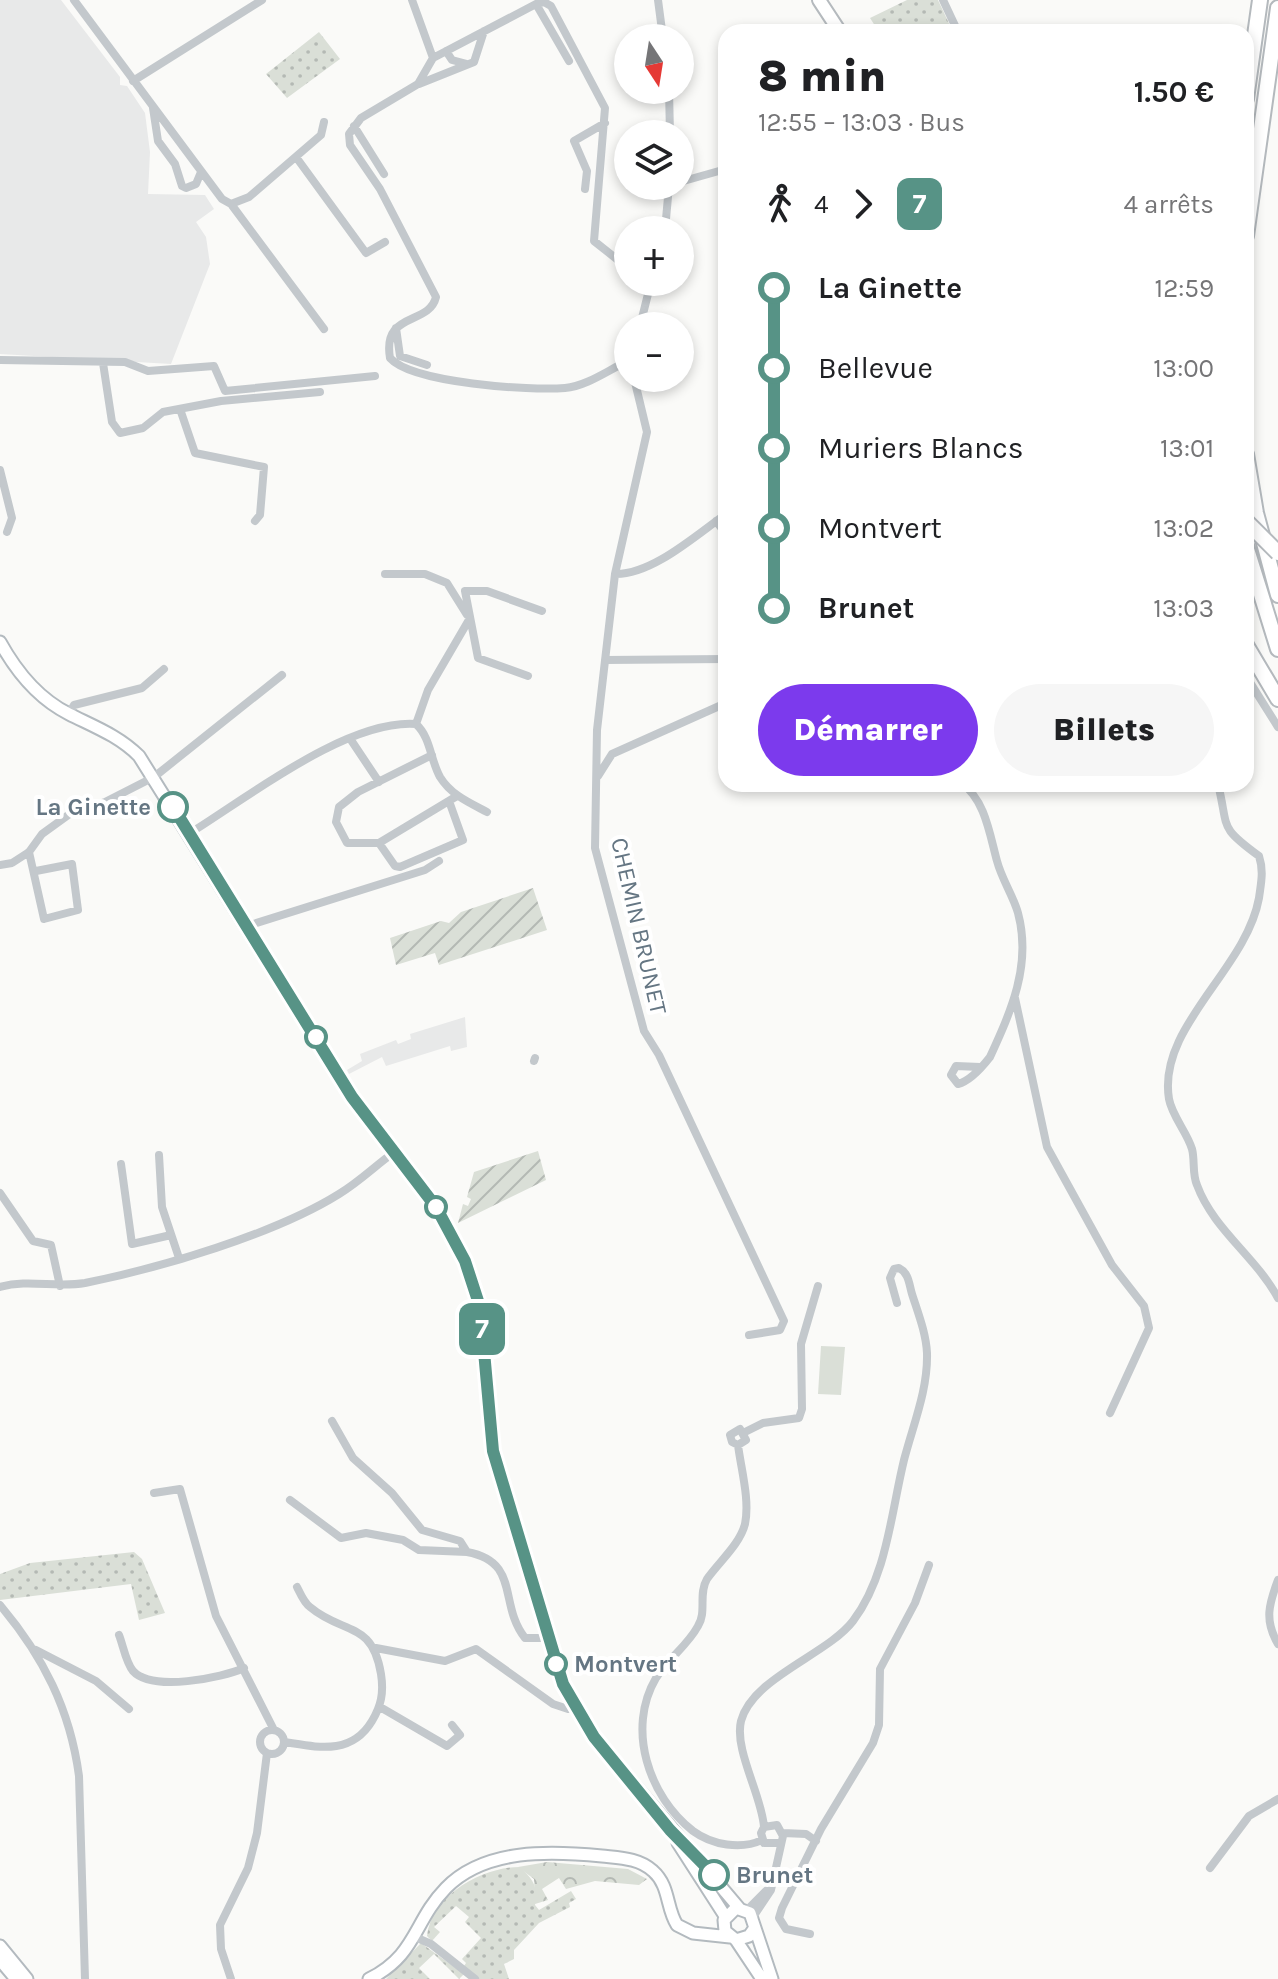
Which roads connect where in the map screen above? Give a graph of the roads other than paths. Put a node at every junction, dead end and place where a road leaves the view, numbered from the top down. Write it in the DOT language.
graph roads {
  1 [pos="74,0"];
  2 [pos="262,0"];
  3 [pos="406,0"];
  4 [pos="412,0"];
  5 [pos="658,0"];
  6 [pos="819,0"];
  7 [pos="943,0"];
  8 [pos="1260,0"];
  9 [pos="536,4"];
  10 [pos="1278,8"];
  11 [pos="419,20"];
  12 [pos="661,24"];
  13 [pos="835,24"];
  14 [pos="954,24"];
  15 [pos="484,31"];
  16 [pos="1254,42"];
  17 [pos="446,51"];
  18 [pos="433,58"];
  19 [pos="569,61"];
  20 [pos="468,65"];
  21 [pos="133,81"];
  22 [pos="418,84"];
  23 [pos="153,107"];
  24 [pos="324,122"];
  25 [pos="605,123"];
  26 [pos="354,126"];
  27 [pos="296,157"];
  28 [pos="718,171"];
  29 [pos="201,172"];
  30 [pos="384,174"];
  31 [pos="694,178"];
  32 [pos="1254,179"];
  33 [pos="186,188"];
  34 [pos="585,189"];
  35 [pos="216,192"];
  36 [pos="231,204"];
  37 [pos="385,242"];
  38 [pos="614,258"];
  39 [pos="396,327"];
  40 [pos="324,329"];
  41 [pos="0,360"];
  42 [pos="103,363"];
  43 [pos="427,365"];
  44 [pos="614,367"];
  45 [pos="375,376"];
  46 [pos="320,392"];
  47 [pos="637,392"];
  48 [pos="180,409"];
  49 [pos="0,470"];
  50 [pos="1254,501"];
  51 [pos="255,521"];
  52 [pos="716,521"];
  53 [pos="718,524"];
  54 [pos="1254,529"];
  55 [pos="7,532"];
  56 [pos="1278,553"];
  57 [pos="1254,572"];
  58 [pos="385,574"];
  59 [pos="615,574"];
  60 [pos="1278,595"];
  61 [pos="542,611"];
  62 [pos="470,618"];
  63 [pos="0,642"];
  64 [pos="1278,649"];
  65 [pos="1254,658"];
  66 [pos="718,659"];
  67 [pos="605,660"];
  68 [pos="164,669"];
  69 [pos="282,675"];
  70 [pos="528,676"];
  71 [pos="1254,689"];
  72 [pos="1278,699"];
  73 [pos="718,707"];
  74 [pos="69,714"];
  75 [pos="416,724"];
  76 [pos="1278,727"];
  77 [pos="351,740"];
  78 [pos="432,755"];
  79 [pos="154,777"];
  80 [pos="598,777"];
  81 [pos="379,782"];
  82 [pos="970,792"];
  83 [pos="1219,792"];
  84 [pos="453,798"];
  85 [pos="487,812"];
  86 [pos="190,833"];
  87 [pos="379,843"];
  88 [pos="29,852"];
  89 [pos="439,861"];
  90 [pos="0,865"];
  91 [pos="36,871"];
  92 [pos="247,926"];
  93 [pos="1015,998"];
  94 [pos="980,1067"];
  95 [pos="393,1153"];
  96 [pos="159,1155"];
  97 [pos="121,1164"];
  98 [pos="0,1193"];
  99 [pos="171,1235"];
  100 [pos="179,1258"];
  101 [pos="60,1286"];
  102 [pos="818,1286"];
  103 [pos="0,1287"];
  104 [pos="1278,1298"];
  105 [pos="897,1303"];
  106 [pos="749,1335"];
  107 [pos="1110,1413"];
  108 [pos="332,1421"];
  109 [pos="745,1432"];
  110 [pos="738,1445"];
  111 [pos="154,1493"];
  112 [pos="290,1500"];
  113 [pos="467,1552"];
  114 [pos="929,1565"];
  115 [pos="1278,1580"];
  116 [pos="297,1587"];
  117 [pos="0,1605"];
  118 [pos="119,1635"];
  119 [pos="548,1638"];
  120 [pos="1278,1644"];
  121 [pos="376,1648"];
  122 [pos="34,1649"];
  123 [pos="244,1668"];
  124 [pos="380,1707"];
  125 [pos="575,1708"];
  126 [pos="129,1709"];
  127 [pos="452,1725"];
  128 [pos="274,1730"];
  129 [pos="284,1742"];
  130 [pos="267,1753"];
  131 [pos="1278,1799"];
  132 [pos="763,1810"];
  133 [pos="775,1824"];
  134 [pos="764,1827"];
  135 [pos="670,1830"];
  136 [pos="783,1833"];
  137 [pos="816,1841"];
  138 [pos="770,1843"];
  139 [pos="1210,1868"];
  140 [pos="748,1916"];
  141 [pos="724,1920"];
  142 [pos="701,1934"];
  143 [pos="810,1934"];
  144 [pos="415,1937"];
  145 [pos="733,1938"];
  146 [pos="0,1946"];
  147 [pos="0,1960"];
  148 [pos="16,1979"];
  149 [pos="27,1979"];
  150 [pos="85,1979"];
  151 [pos="231,1979"];
  152 [pos="369,1979"];
  153 [pos="475,1979"];
  154 [pos="762,1979"];
  155 [pos="772,1979"];
  1 -- 21 [label="street"];
  2 -- 21 [label="street"];
  3 -- 11 [label="street"];
  4 -- 11 [label="street"];
  5 -- 12 [label="street"];
  6 -- 13 [label="main road"];
  7 -- 14 [label="street"];
  8 -- 16 [label="highway"];
  9 -- 15 [label="street"];
  9 -- 19 [label="street"];
  9 -- 25 [label="street"];
  10 -- 32 [label="highway"];
  11 -- 18 [label="street"];
  15 -- 17 [label="street"];
  15 -- 20 [label="street"];
  17 -- 18 [label="street"];
  17 -- 20 [label="street"];
  18 -- 22 [label="street"];
  20 -- 22 [label="street"];
  21 -- 23 [label="street"];
  22 -- 26 [label="street"];
  23 -- 29 [label="street"];
  23 -- 33 [label="street"];
  24 -- 27 [label="street"];
  25 -- 34 [label="street"];
  25 -- 38 [label="street"];
  26 -- 30 [label="street"];
  26 -- 39 [label="street"];
  27 -- 36 [label="street"];
  27 -- 37 [label="street"];
  28 -- 31 [label="street"];
  29 -- 33 [label="street"];
  29 -- 35 [label="street"];
  33 -- 35 [label="street"];
  35 -- 36 [label="street"];
  36 -- 40 [label="street"];
  39 -- 43 [label="street"];
  39 -- 44 [label="street"];
  41 -- 42 [label="street"];
  42 -- 45 [label="street"];
  42 -- 48 [label="street"];
  46 -- 48 [label="street"];
  47 -- 59 [label="street, CHEMIN BRUNET"];
  48 -- 51 [label="street"];
  49 -- 55 [label="street"];
  50 -- 60 [label="highway"];
  52 -- 53 [label="street"];
  52 -- 59 [label="street"];
  54 -- 56 [label="highway, bridge"];
  57 -- 64 [label="highway"];
  58 -- 62 [label="street"];
  59 -- 67 [label="street, CHEMIN BRUNET"];
  61 -- 62 [label="street"];
  62 -- 70 [label="street"];
  62 -- 75 [label="street"];
  63 -- 74 [label="main road"];
  65 -- 72 [label="highway"];
  66 -- 67 [label="street"];
  67 -- 80 [label="street, CHEMIN BRUNET"];
  68 -- 74 [label="street"];
  69 -- 79 [label="street"];
  71 -- 76 [label="street"];
  73 -- 80 [label="street"];
  74 -- 79 [label="main road"];
  75 -- 77 [label="street"];
  75 -- 78 [label="street"];
  77 -- 81 [label="street"];
  77 -- 86 [label="street"];
  78 -- 81 [label="street"];
  78 -- 84 [label="street"];
  79 -- 86 [label="main road"];
  79 -- 88 [label="street"];
  80 -- 106 [label="street, CHEMIN BRUNET"];
  81 -- 87 [label="street"];
  82 -- 93 [label="street"];
  83 -- 104 [label="street"];
  84 -- 85 [label="street"];
  84 -- 87 [label="street"];
  84 -- 87 [label="street"];
  86 -- 92 [label="main road"];
  88 -- 90 [label="street"];
  88 -- 91 [label="street"];
  89 -- 92 [label="street"];
  91 -- 91 [label="street"];
  92 -- 95 [label="main road"];
  93 -- 94 [label="street"];
  93 -- 107 [label="street"];
  95 -- 100 [label="street"];
  95 -- 119 [label="main road"];
  96 -- 99 [label="street"];
  97 -- 99 [label="street"];
  98 -- 101 [label="street"];
  99 -- 100 [label="street"];
  100 -- 101 [label="street"];
  101 -- 103 [label="street"];
  102 -- 109 [label="street"];
  105 -- 132 [label="street"];
  108 -- 113 [label="street"];
  109 -- 110 [label="street"];
  109 -- 110 [label="street"];
  110 -- 138 [label="street"];
  111 -- 123 [label="street"];
  112 -- 113 [label="street"];
  113 -- 119 [label="street"];
  114 -- 137 [label="street"];
  115 -- 120 [label="street"];
  116 -- 121 [label="street"];
  117 -- 122 [label="street"];
  118 -- 123 [label="street"];
  119 -- 125 [label="main road"];
  121 -- 124 [label="street"];
  121 -- 125 [label="street"];
  122 -- 126 [label="street"];
  122 -- 150 [label="street"];
  123 -- 128 [label="street"];
  124 -- 127 [label="street"];
  124 -- 129 [label="street"];
  125 -- 135 [label="main road"];
  128 -- 129 [label="street"];
  128 -- 130 [label="street"];
  129 -- 130 [label="street"];
  130 -- 151 [label="street"];
  131 -- 139 [label="street"];
  132 -- 133 [label="street"];
  132 -- 134 [label="street"];
  133 -- 134 [label="street"];
  133 -- 136 [label="street"];
  134 -- 138 [label="street"];
  135 -- 140 [label="main road"];
  135 -- 141 [label="main road"];
  136 -- 137 [label="street"];
  136 -- 138 [label="street"];
  137 -- 143 [label="street"];
  138 -- 140 [label="street"];
  140 -- 141 [label="main road"];
  140 -- 145 [label="main road"];
  140 -- 155 [label="main road"];
  141 -- 142 [label="main road"];
  141 -- 145 [label="main road"];
  142 -- 144 [label="main road"];
  142 -- 145 [label="main road"];
  144 -- 152 [label="main road"];
  144 -- 153 [label="street"];
  145 -- 154 [label="main road"];
  146 -- 149 [label="main road"];
  147 -- 148 [label="main road"];
}
